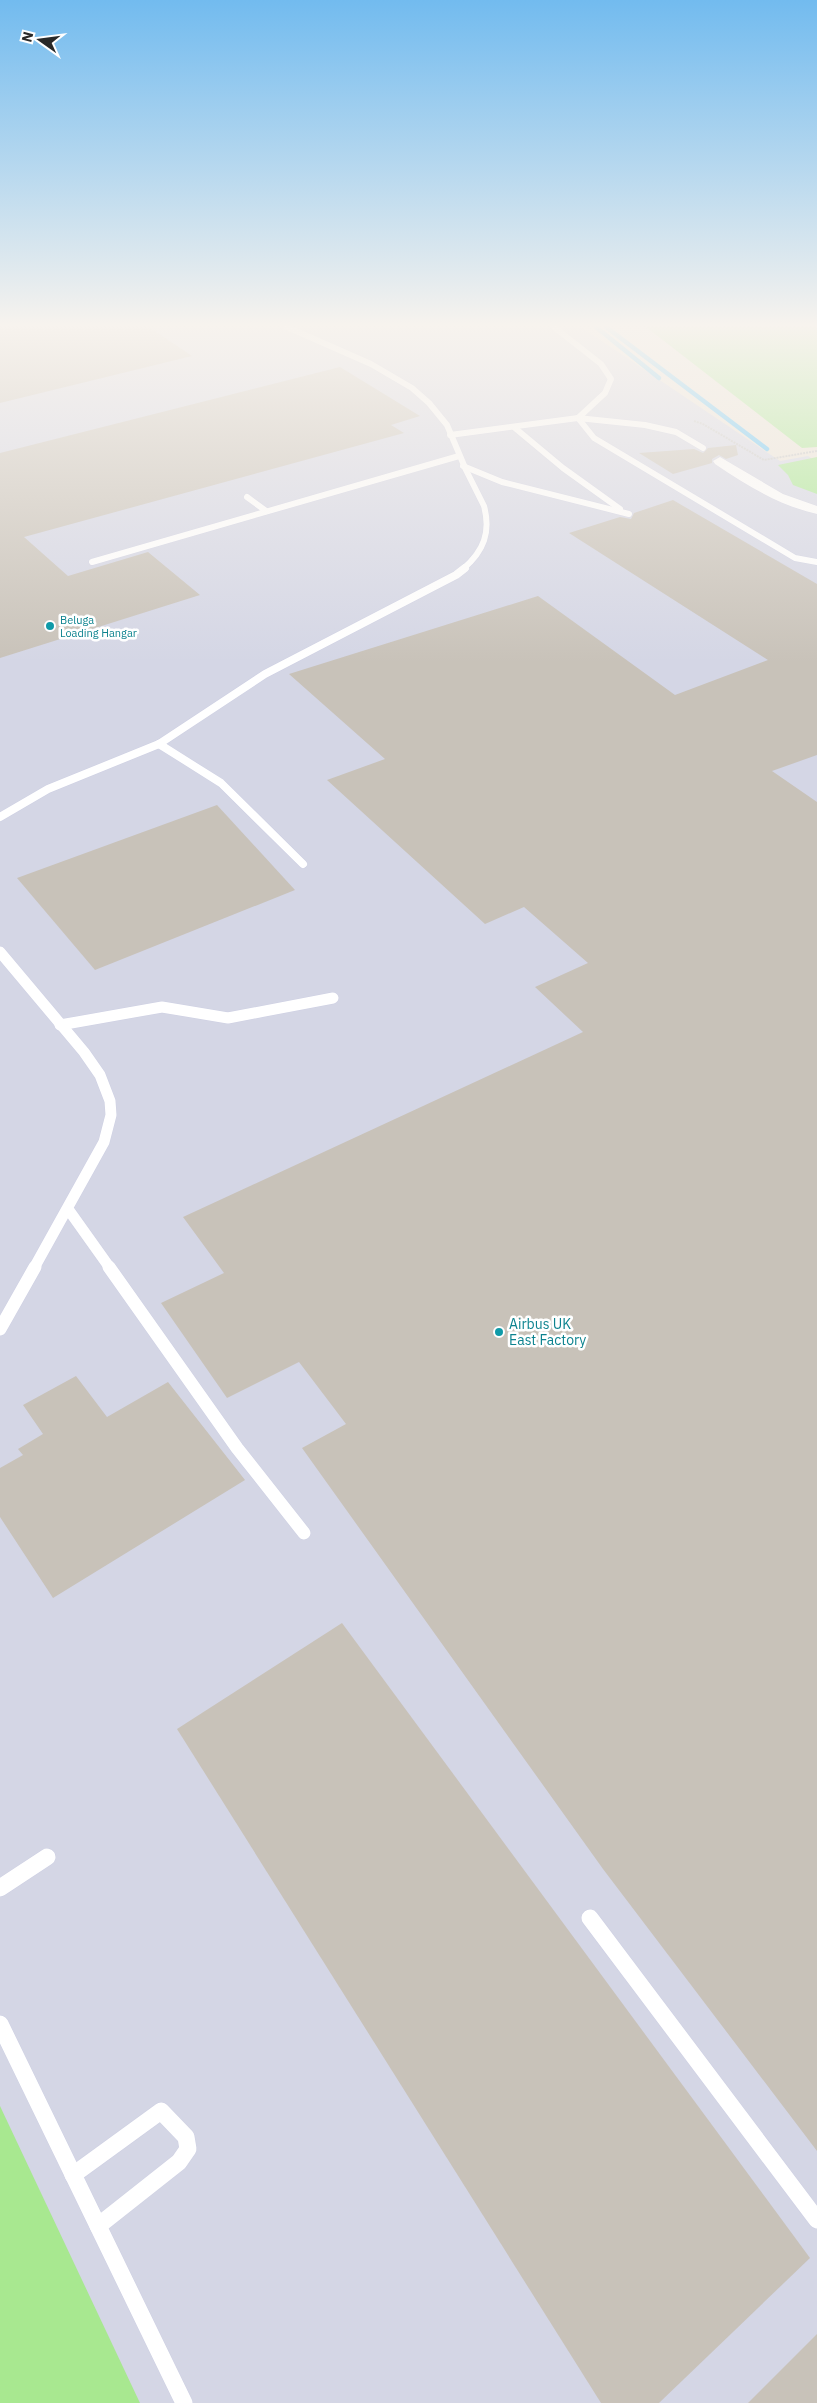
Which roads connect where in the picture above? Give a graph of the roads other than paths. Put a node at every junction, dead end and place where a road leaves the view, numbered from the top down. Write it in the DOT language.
graph roads {
  1 [pos="452,439"];
  2 [pos="528,439"];
  3 [pos="596,439"];
  4 [pos="688,439"];
  5 [pos="703,448"];
  6 [pos="459,456"];
  7 [pos="720,460"];
  8 [pos="463,466"];
  9 [pos="247,497"];
  10 [pos="817,510"];
  11 [pos="266,511"];
  12 [pos="92,562"];
  13 [pos="817,562"];
  14 [pos="159,744"];
  15 [pos="0,817"];
  16 [pos="302,864"];
  17 [pos="0,952"];
  18 [pos="333,998"];
  19 [pos="60,1024"];
  20 [pos="68,1208"];
  21 [pos="0,1329"];
  22 [pos="304,1533"];
  23 [pos="47,1857"];
  24 [pos="0,1888"];
  25 [pos="590,1918"];
  26 [pos="0,2024"];
  27 [pos="73,2175"];
  28 [pos="817,2220"];
  29 [pos="98,2226"];
  30 [pos="184,2403"];
  1 -- 6 [label="lane"];
  2 -- 8 [label="lane"];
  3 -- 13 [label="lane"];
  4 -- 5 [label="lane"];
  6 -- 8 [label="lane"];
  6 -- 11 [label="lane"];
  7 -- 10 [label="street"];
  8 -- 14 [label="lane"];
  9 -- 11 [label="lane"];
  11 -- 12 [label="lane"];
  14 -- 15 [label="lane"];
  14 -- 16 [label="lane"];
  17 -- 19 [label="lane"];
  18 -- 19 [label="lane"];
  19 -- 20 [label="lane"];
  20 -- 21 [label="lane"];
  20 -- 22 [label="lane"];
  23 -- 24 [label="lane"];
  25 -- 28 [label="lane"];
  26 -- 27 [label="lane"];
  27 -- 29 [label="lane"];
  27 -- 29 [label="lane"];
  29 -- 30 [label="lane"];
}
